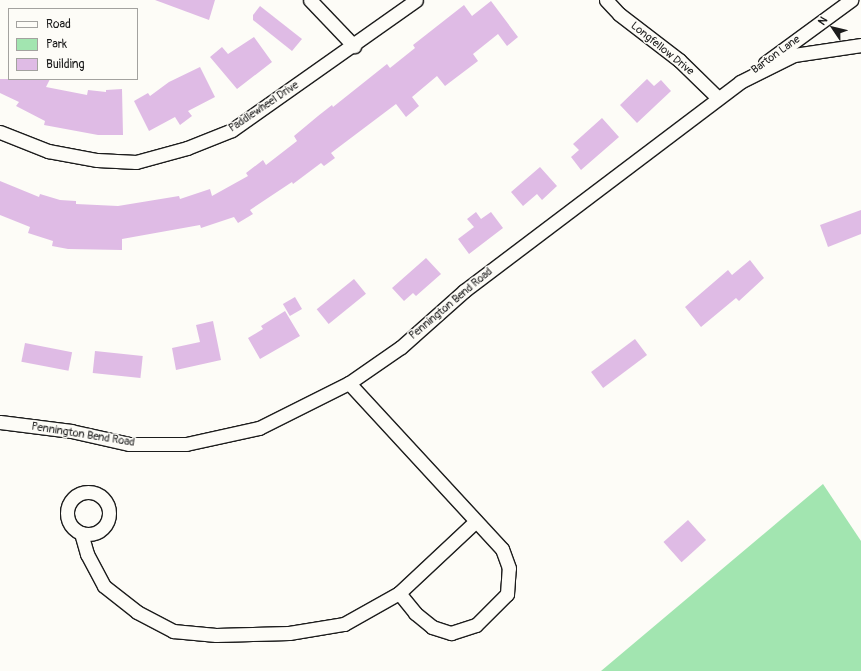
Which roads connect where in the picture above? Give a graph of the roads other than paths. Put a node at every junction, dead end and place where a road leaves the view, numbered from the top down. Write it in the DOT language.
graph roads {
  1 [pos="310,0"];
  2 [pos="416,0"];
  3 [pos="606,0"];
  4 [pos="851,0"];
  5 [pos="861,45"];
  6 [pos="354,46"];
  7 [pos="740,82"];
  8 [pos="718,98"];
  9 [pos="0,132"];
  10 [pos="349,383"];
  11 [pos="0,421"];
  12 [pos="476,521"];
  13 [pos="81,533"];
  14 [pos="399,593"];
  1 -- 6 [label="street"];
  2 -- 6 [label="street, Paddlewheel Drive"];
  3 -- 8 [label="street, Longfellow Drive"];
  4 -- 7 [label="street, Barton Lane"];
  5 -- 7 [label="street, Pennington Bend Road"];
  6 -- 9 [label="street, Paddlewheel Drive"];
  7 -- 8 [label="street, Pennington Bend Road"];
  8 -- 10 [label="street, Pennington Bend Road"];
  10 -- 11 [label="street, Pennington Bend Road"];
  10 -- 12 [label="street"];
  12 -- 14 [label="street"];
  12 -- 14 [label="street"];
  13 -- 14 [label="street"];
}
